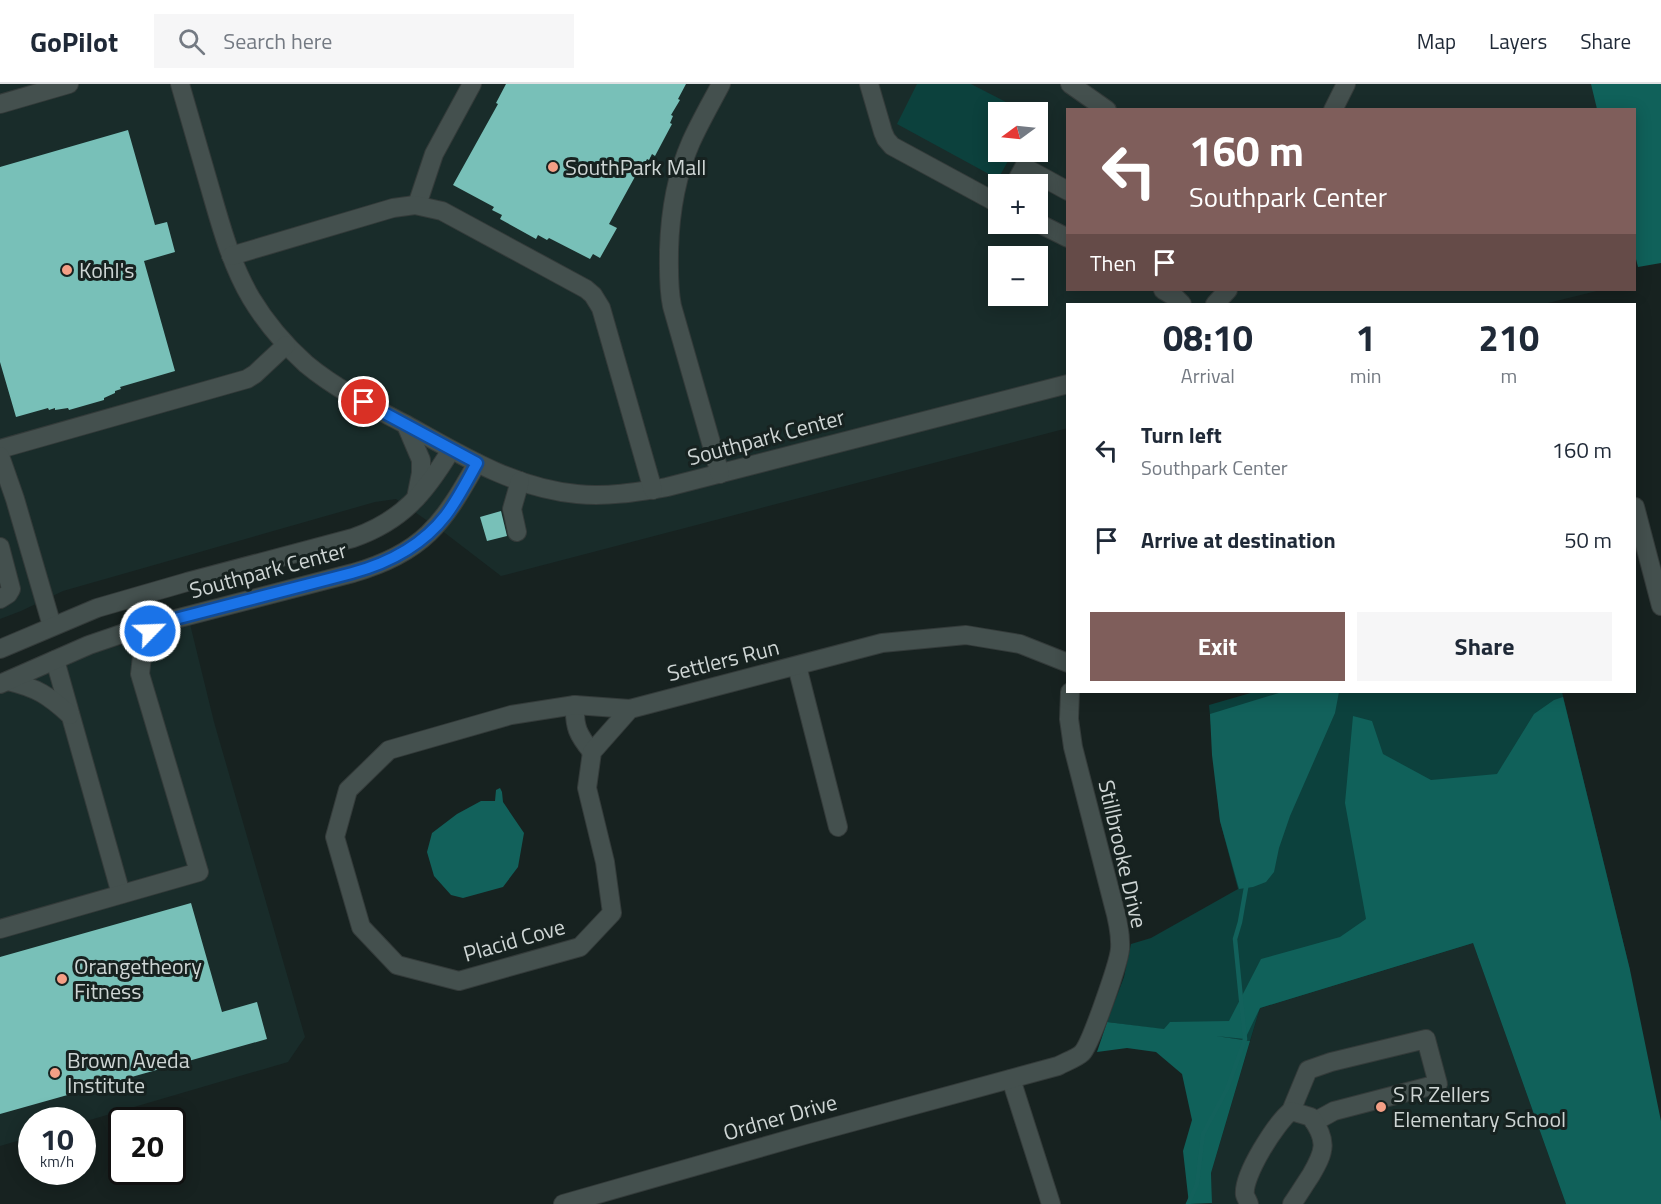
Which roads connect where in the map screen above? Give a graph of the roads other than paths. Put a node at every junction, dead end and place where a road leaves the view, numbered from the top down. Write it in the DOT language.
graph roads {
  1 [pos="69,84"];
  2 [pos="180,84"];
  3 [pos="472,84"];
  4 [pos="722,84"];
  5 [pos="869,84"];
  6 [pos="1070,84"];
  7 [pos="1346,84"];
  8 [pos="0,104"];
  9 [pos="1104,108"];
  10 [pos="1334,108"];
  11 [pos="1020,174"];
  12 [pos="1037,174"];
  13 [pos="1048,180"];
  14 [pos="1066,190"];
  15 [pos="988,198"];
  16 [pos="417,205"];
  17 [pos="1048,228"];
  18 [pos="1066,237"];
  19 [pos="231,255"];
  20 [pos="1165,291"];
  21 [pos="1227,291"];
  22 [pos="1181,303"];
  23 [pos="1216,303"];
  24 [pos="286,345"];
  25 [pos="1066,385"];
  26 [pos="406,425"];
  27 [pos="0,449"];
  28 [pos="451,450"];
  29 [pos="0,456"];
  30 [pos="477,463"];
  31 [pos="720,474"];
  32 [pos="520,481"];
  33 [pos="653,490"];
  34 [pos="416,498"];
  35 [pos="7,501"];
  36 [pos="1636,510"];
  37 [pos="518,532"];
  38 [pos="0,547"];
  39 [pos="1657,578"];
  40 [pos="0,599"];
  41 [pos="1661,606"];
  42 [pos="156,624"];
  43 [pos="52,626"];
  44 [pos="0,648"];
  45 [pos="55,660"];
  46 [pos="1066,662"];
  47 [pos="797,666"];
  48 [pos="4,683"];
  49 [pos="1070,693"];
  50 [pos="575,705"];
  51 [pos="630,709"];
  52 [pos="70,715"];
  53 [pos="388,750"];
  54 [pos="592,752"];
  55 [pos="838,827"];
  56 [pos="121,894"];
  57 [pos="0,929"];
  58 [pos="1011,1079"];
  59 [pos="1291,1111"];
  60 [pos="1314,1122"];
  61 [pos="563,1204"];
  62 [pos="1051,1204"];
  63 [pos="1250,1204"];
  64 [pos="1293,1204"];
  1 -- 8 [label="street"];
  2 -- 19 [label="street, Southpark Center"];
  3 -- 16 [label="street"];
  4 -- 31 [label="street"];
  5 -- 15 [label="street"];
  6 -- 9 [label="street"];
  7 -- 10 [label="street"];
  11 -- 12 [label="street"];
  13 -- 14 [label="street"];
  16 -- 19 [label="street"];
  16 -- 33 [label="street"];
  17 -- 18 [label="street"];
  19 -- 24 [label="street, Southpark Center"];
  20 -- 22 [label="street"];
  21 -- 23 [label="street"];
  24 -- 26 [label="street, Southpark Center"];
  24 -- 27 [label="street"];
  25 -- 31 [label="street, Southpark Center"];
  26 -- 28 [label="street, Southpark Center"];
  26 -- 34 [label="street"];
  28 -- 30 [label="street, Southpark Center"];
  28 -- 34 [label="street, Southpark Center"];
  29 -- 35 [label="street"];
  30 -- 32 [label="street, Southpark Center"];
  30 -- 42 [label="street, Southpark Center"];
  31 -- 33 [label="street, Southpark Center"];
  32 -- 33 [label="street, Southpark Center"];
  32 -- 37 [label="street"];
  34 -- 43 [label="street, Southpark Center"];
  35 -- 43 [label="street"];
  36 -- 39 [label="street"];
  38 -- 40 [label="street"];
  39 -- 41 [label="street"];
  42 -- 45 [label="street, Southpark Center"];
  42 -- 56 [label="street"];
  43 -- 44 [label="street, Southpark Center"];
  45 -- 48 [label="street, Southpark Center"];
  45 -- 52 [label="street"];
  46 -- 47 [label="street, Settlers Run"];
  47 -- 51 [label="street, Settlers Run"];
  47 -- 55 [label="street"];
  48 -- 52 [label="street"];
  49 -- 58 [label="street, Stillbrooke Drive"];
  50 -- 51 [label="street, Settlers Run"];
  50 -- 53 [label="street, Settlers Run"];
  50 -- 54 [label="street"];
  51 -- 54 [label="street"];
  52 -- 56 [label="street"];
  53 -- 54 [label="street, Placid Cove"];
  56 -- 57 [label="street"];
  58 -- 61 [label="street, Ordner Drive"];
  58 -- 62 [label="street"];
  59 -- 60 [label="street"];
  59 -- 60 [label="street"];
  59 -- 63 [label="street"];
  60 -- 64 [label="street"];
}
